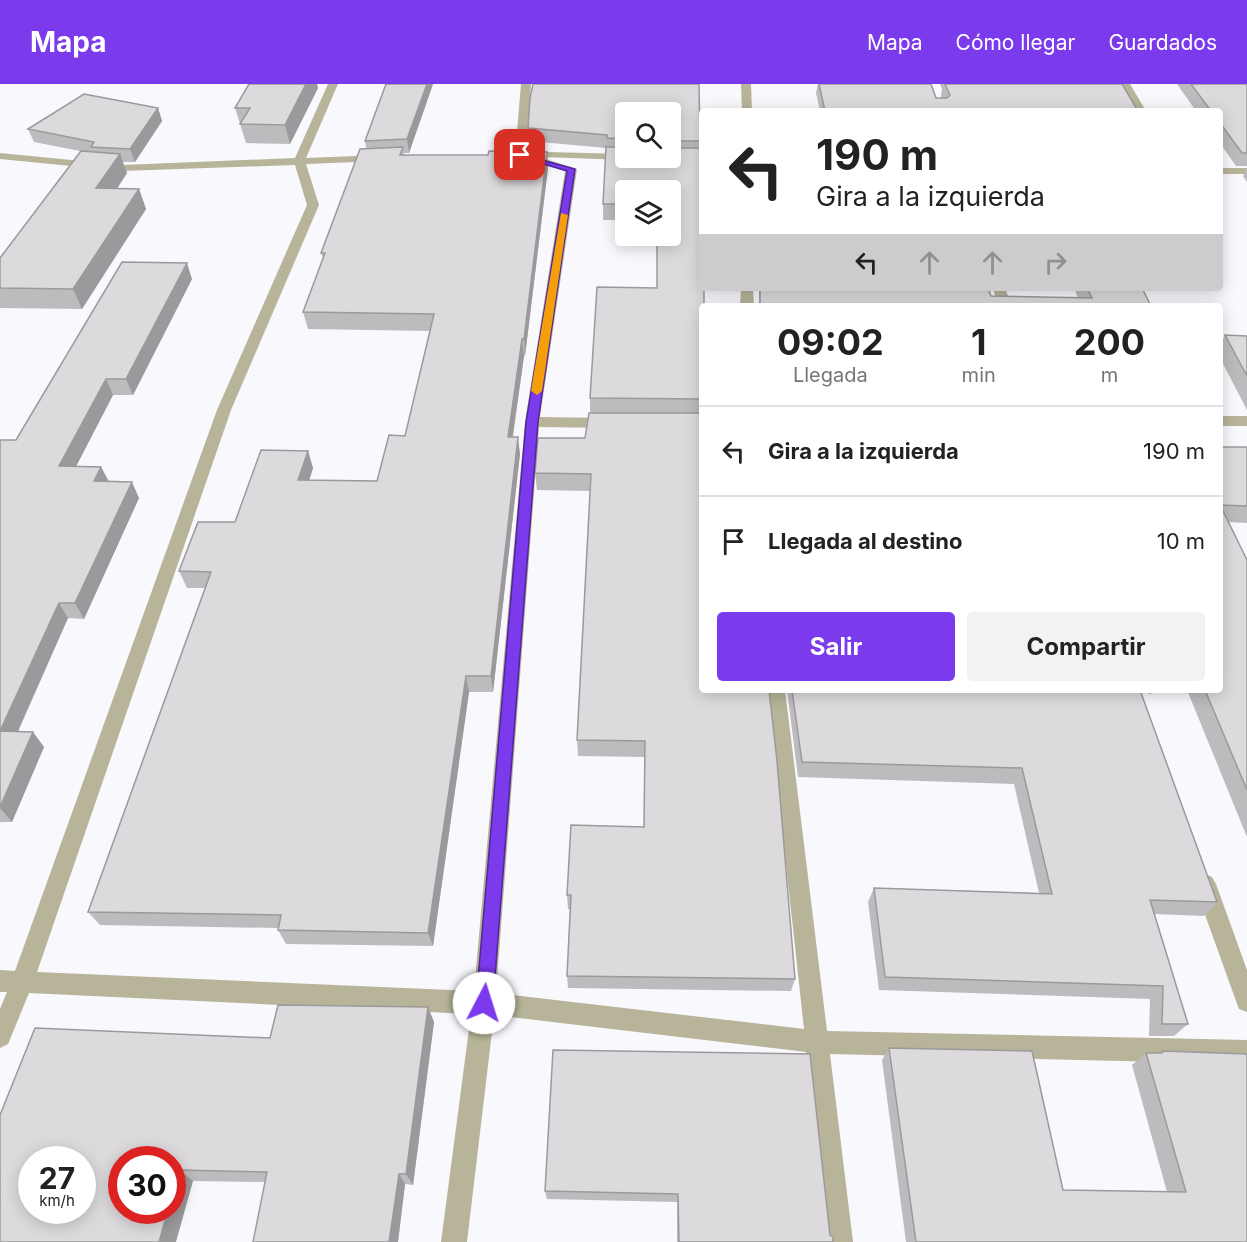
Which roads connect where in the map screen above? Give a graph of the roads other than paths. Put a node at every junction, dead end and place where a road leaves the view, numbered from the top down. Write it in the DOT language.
graph roads {
  1 [pos="333,84"];
  2 [pos="526,84"];
  3 [pos="746,84"];
  4 [pos="1125,84"];
  5 [pos="747,108"];
  6 [pos="1139,108"];
  7 [pos="514,155"];
  8 [pos="0,156"];
  9 [pos="396,158"];
  10 [pos="615,158"];
  11 [pos="299,161"];
  12 [pos="1223,171"];
  13 [pos="1247,171"];
  14 [pos="1223,421"];
  15 [pos="1247,421"];
  16 [pos="532,422"];
  17 [pos="623,423"];
  18 [pos="776,693"];
  19 [pos="1199,868"];
  20 [pos="0,981"];
  21 [pos="23,981"];
  22 [pos="1247,1001"];
  23 [pos="484,1003"];
  24 [pos="0,1036"];
  25 [pos="816,1042"];
  26 [pos="1247,1052"];
  27 [pos="454,1242"];
  28 [pos="840,1242"];
  1 -- 11 [label="street"];
  2 -- 7 [label="street"];
  3 -- 5 [label="street"];
  4 -- 6 [label="street"];
  7 -- 10 [label="street"];
  7 -- 16 [label="street"];
  8 -- 11 [label="street"];
  9 -- 11 [label="street"];
  11 -- 21 [label="street"];
  12 -- 13 [label="street"];
  14 -- 15 [label="street"];
  16 -- 17 [label="street"];
  16 -- 23 [label="street"];
  18 -- 25 [label="street"];
  19 -- 22 [label="street"];
  20 -- 21 [label="street"];
  21 -- 23 [label="street"];
  21 -- 24 [label="street"];
  23 -- 25 [label="street"];
  23 -- 27 [label="street"];
  25 -- 26 [label="street"];
  25 -- 28 [label="street"];
}
